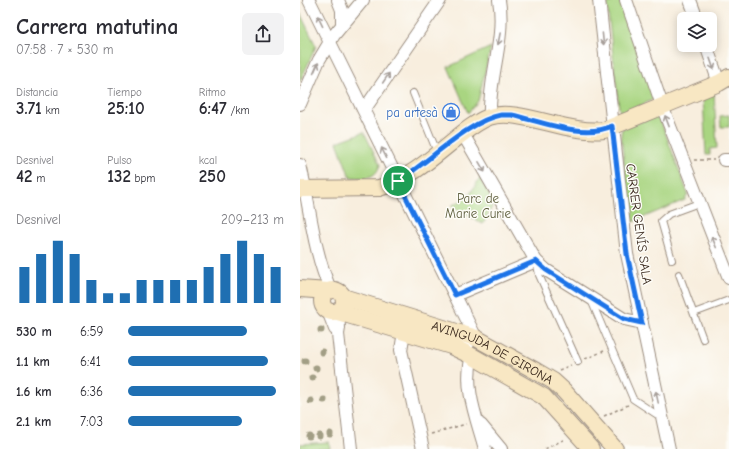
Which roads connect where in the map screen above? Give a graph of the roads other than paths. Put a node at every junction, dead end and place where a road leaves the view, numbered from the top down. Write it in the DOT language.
graph roads {
  1 [pos="310,0"];
  2 [pos="338,0"];
  3 [pos="363,0"];
  4 [pos="440,0"];
  5 [pos="499,0"];
  6 [pos="599,0"];
  7 [pos="626,0"];
  8 [pos="690,0"];
  9 [pos="694,12"];
  10 [pos="342,23"];
  11 [pos="330,41"];
  12 [pos="710,52"];
  13 [pos="724,80"];
  14 [pos="413,93"];
  15 [pos="300,104"];
  16 [pos="663,105"];
  17 [pos="364,110"];
  18 [pos="490,117"];
  19 [pos="612,126"];
  20 [pos="463,134"];
  21 [pos="437,153"];
  22 [pos="300,165"];
  23 [pos="398,181"];
  24 [pos="303,190"];
  25 [pos="699,203"];
  26 [pos="672,260"];
  27 [pos="536,261"];
  28 [pos="679,274"];
  29 [pos="729,278"];
  30 [pos="302,289"];
  31 [pos="455,295"];
  32 [pos="589,297"];
  33 [pos="729,300"];
  34 [pos="337,304"];
  35 [pos="694,313"];
  36 [pos="642,323"];
  37 [pos="338,331"];
  38 [pos="404,332"];
  39 [pos="703,339"];
  40 [pos="474,347"];
  41 [pos="578,362"];
  42 [pos="662,418"];
  43 [pos="478,421"];
  44 [pos="351,449"];
  45 [pos="423,449"];
  46 [pos="486,449"];
  47 [pos="500,449"];
  48 [pos="591,449"];
  49 [pos="605,449"];
  50 [pos="615,449"];
  51 [pos="669,449"];
  11 -- 1 [label="street, one-way"];
  2 -- 10 [label="street"];
  3 -- 10 [label="street"];
  17 -- 4 [label="street, one-way"];
  5 -- 18 [label="street, one-way"];
  6 -- 19 [label="street, CARRER GENÍS SALA, one-way"];
  7 -- 16 [label="street"];
  8 -- 9 [label="street"];
  10 -- 11 [label="street"];
  15 -- 11 [label="street, one-way"];
  11 -- 17 [label="street"];
  12 -- 13 [label="street, one-way"];
  13 -- 16 [label="main road"];
  14 -- 21 [label="lane"];
  16 -- 19 [label="main road"];
  25 -- 16 [label="street, one-way"];
  23 -- 17 [label="street, one-way"];
  18 -- 19 [label="main road"];
  18 -- 20 [label="main road"];
  19 -- 36 [label="street, CARRER GENÍS SALA"];
  20 -- 21 [label="main road"];
  20 -- 27 [label="street, one-way"];
  21 -- 23 [label="main road"];
  22 -- 24 [label="street"];
  23 -- 24 [label="main road"];
  23 -- 31 [label="street"];
  24 -- 34 [label="street"];
  25 -- 26 [label="lane"];
  29 -- 25 [label="street, one-way"];
  27 -- 31 [label="street"];
  27 -- 32 [label="street"];
  27 -- 41 [label="lane"];
  28 -- 35 [label="lane"];
  30 -- 34 [label="main road, AVINGUDA DE GIRONA"];
  31 -- 40 [label="street"];
  32 -- 36 [label="street"];
  32 -- 42 [label="lane"];
  33 -- 35 [label="lane"];
  34 -- 37 [label="street"];
  34 -- 37 [label="street"];
  34 -- 38 [label="main road, AVINGUDA DE GIRONA"];
  34 -- 40 [label="main road, AVINGUDA DE GIRONA"];
  35 -- 39 [label="lane"];
  42 -- 36 [label="street, CARRER GENÍS SALA, one-way"];
  37 -- 44 [label="street"];
  38 -- 40 [label="main road, AVINGUDA DE GIRONA"];
  38 -- 45 [label="street"];
  40 -- 43 [label="street"];
  40 -- 48 [label="main road, AVINGUDA DE GIRONA"];
  40 -- 49 [label="street"];
  40 -- 50 [label="main road, AVINGUDA DE GIRONA"];
  42 -- 51 [label="street, CARRER GENÍS SALA"];
  43 -- 46 [label="street"];
  43 -- 47 [label="street"];
  46 -- 47 [label="street"];
}
